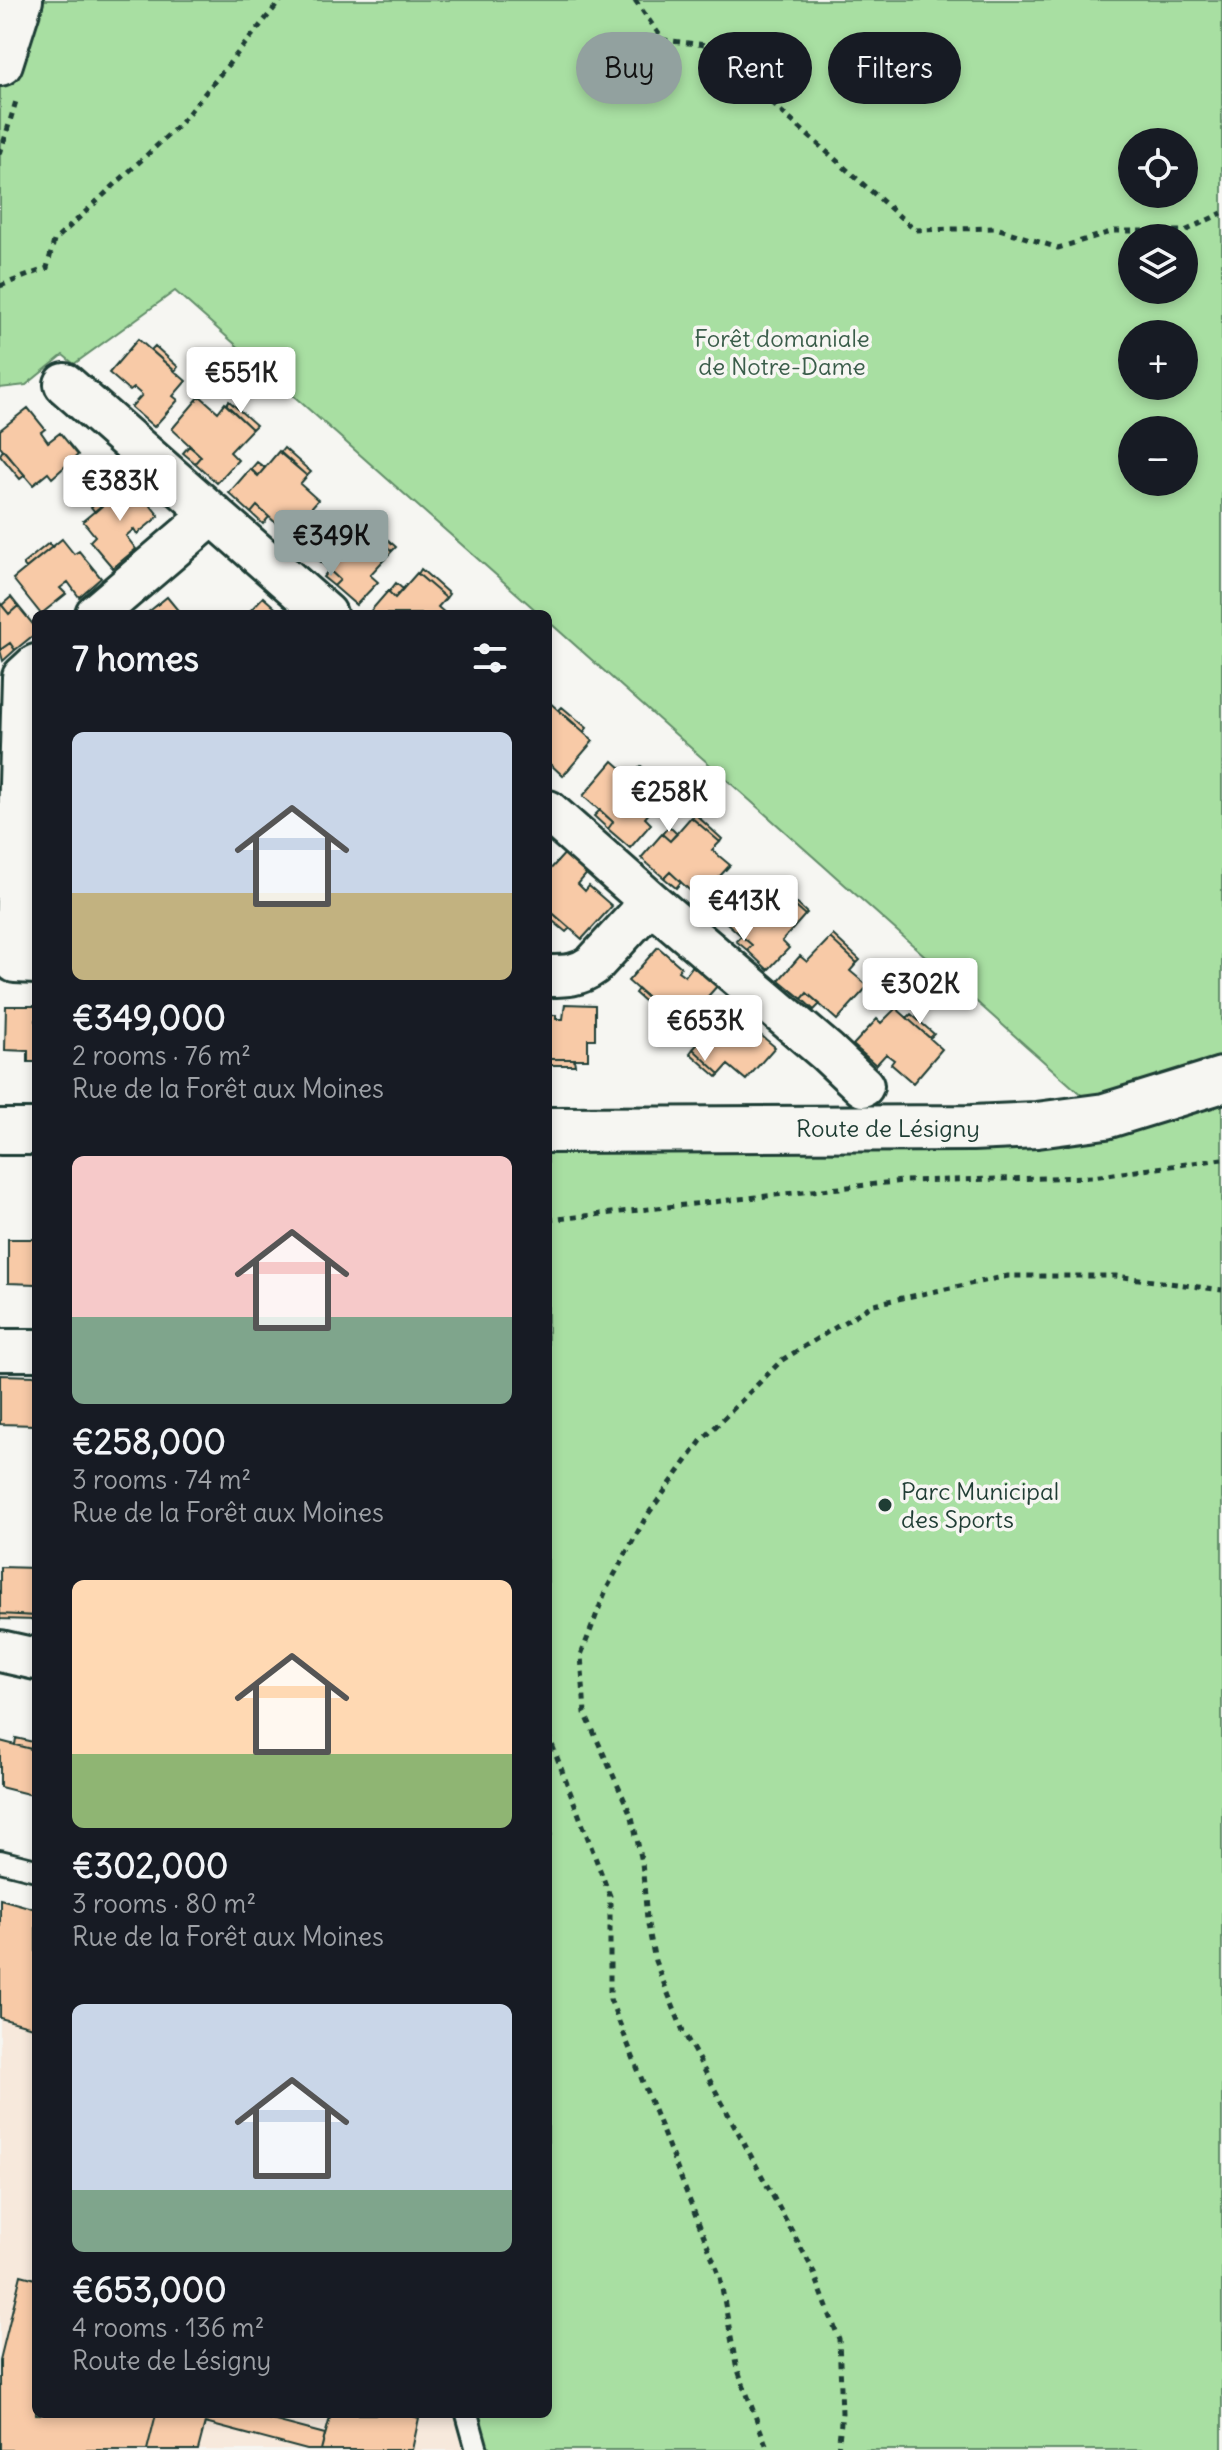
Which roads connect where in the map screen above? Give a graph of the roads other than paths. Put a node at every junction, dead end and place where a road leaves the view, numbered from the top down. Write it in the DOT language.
graph roads {
  1 [pos="20,0"];
  2 [pos="0,63"];
  3 [pos="65,384"];
  4 [pos="213,514"];
  5 [pos="101,610"];
  6 [pos="321,610"];
  7 [pos="32,669"];
  8 [pos="552,815"];
  9 [pos="651,902"];
  10 [pos="17,963"];
  11 [pos="552,976"];
  12 [pos="1222,1080"];
  13 [pos="863,1086"];
  14 [pos="552,1130"];
  15 [pos="0,1132"];
  16 [pos="32,1132"];
  17 [pos="0,1350"];
  18 [pos="32,1350"];
  19 [pos="0,1651"];
  20 [pos="32,1658"];
  21 [pos="0,1861"];
  22 [pos="32,1869"];
  23 [pos="468,2418"];
  24 [pos="477,2450"];
  1 -- 2 [label="street"];
  3 -- 4 [label="street"];
  4 -- 5 [label="street"];
  4 -- 6 [label="street"];
  7 -- 10 [label="street"];
  8 -- 9 [label="street"];
  9 -- 11 [label="street"];
  9 -- 13 [label="street"];
  12 -- 14 [label="street, Route de Lésigny"];
  15 -- 16 [label="street"];
  17 -- 18 [label="street"];
  19 -- 20 [label="street"];
  21 -- 22 [label="lane"];
  23 -- 24 [label="lane"];
}
